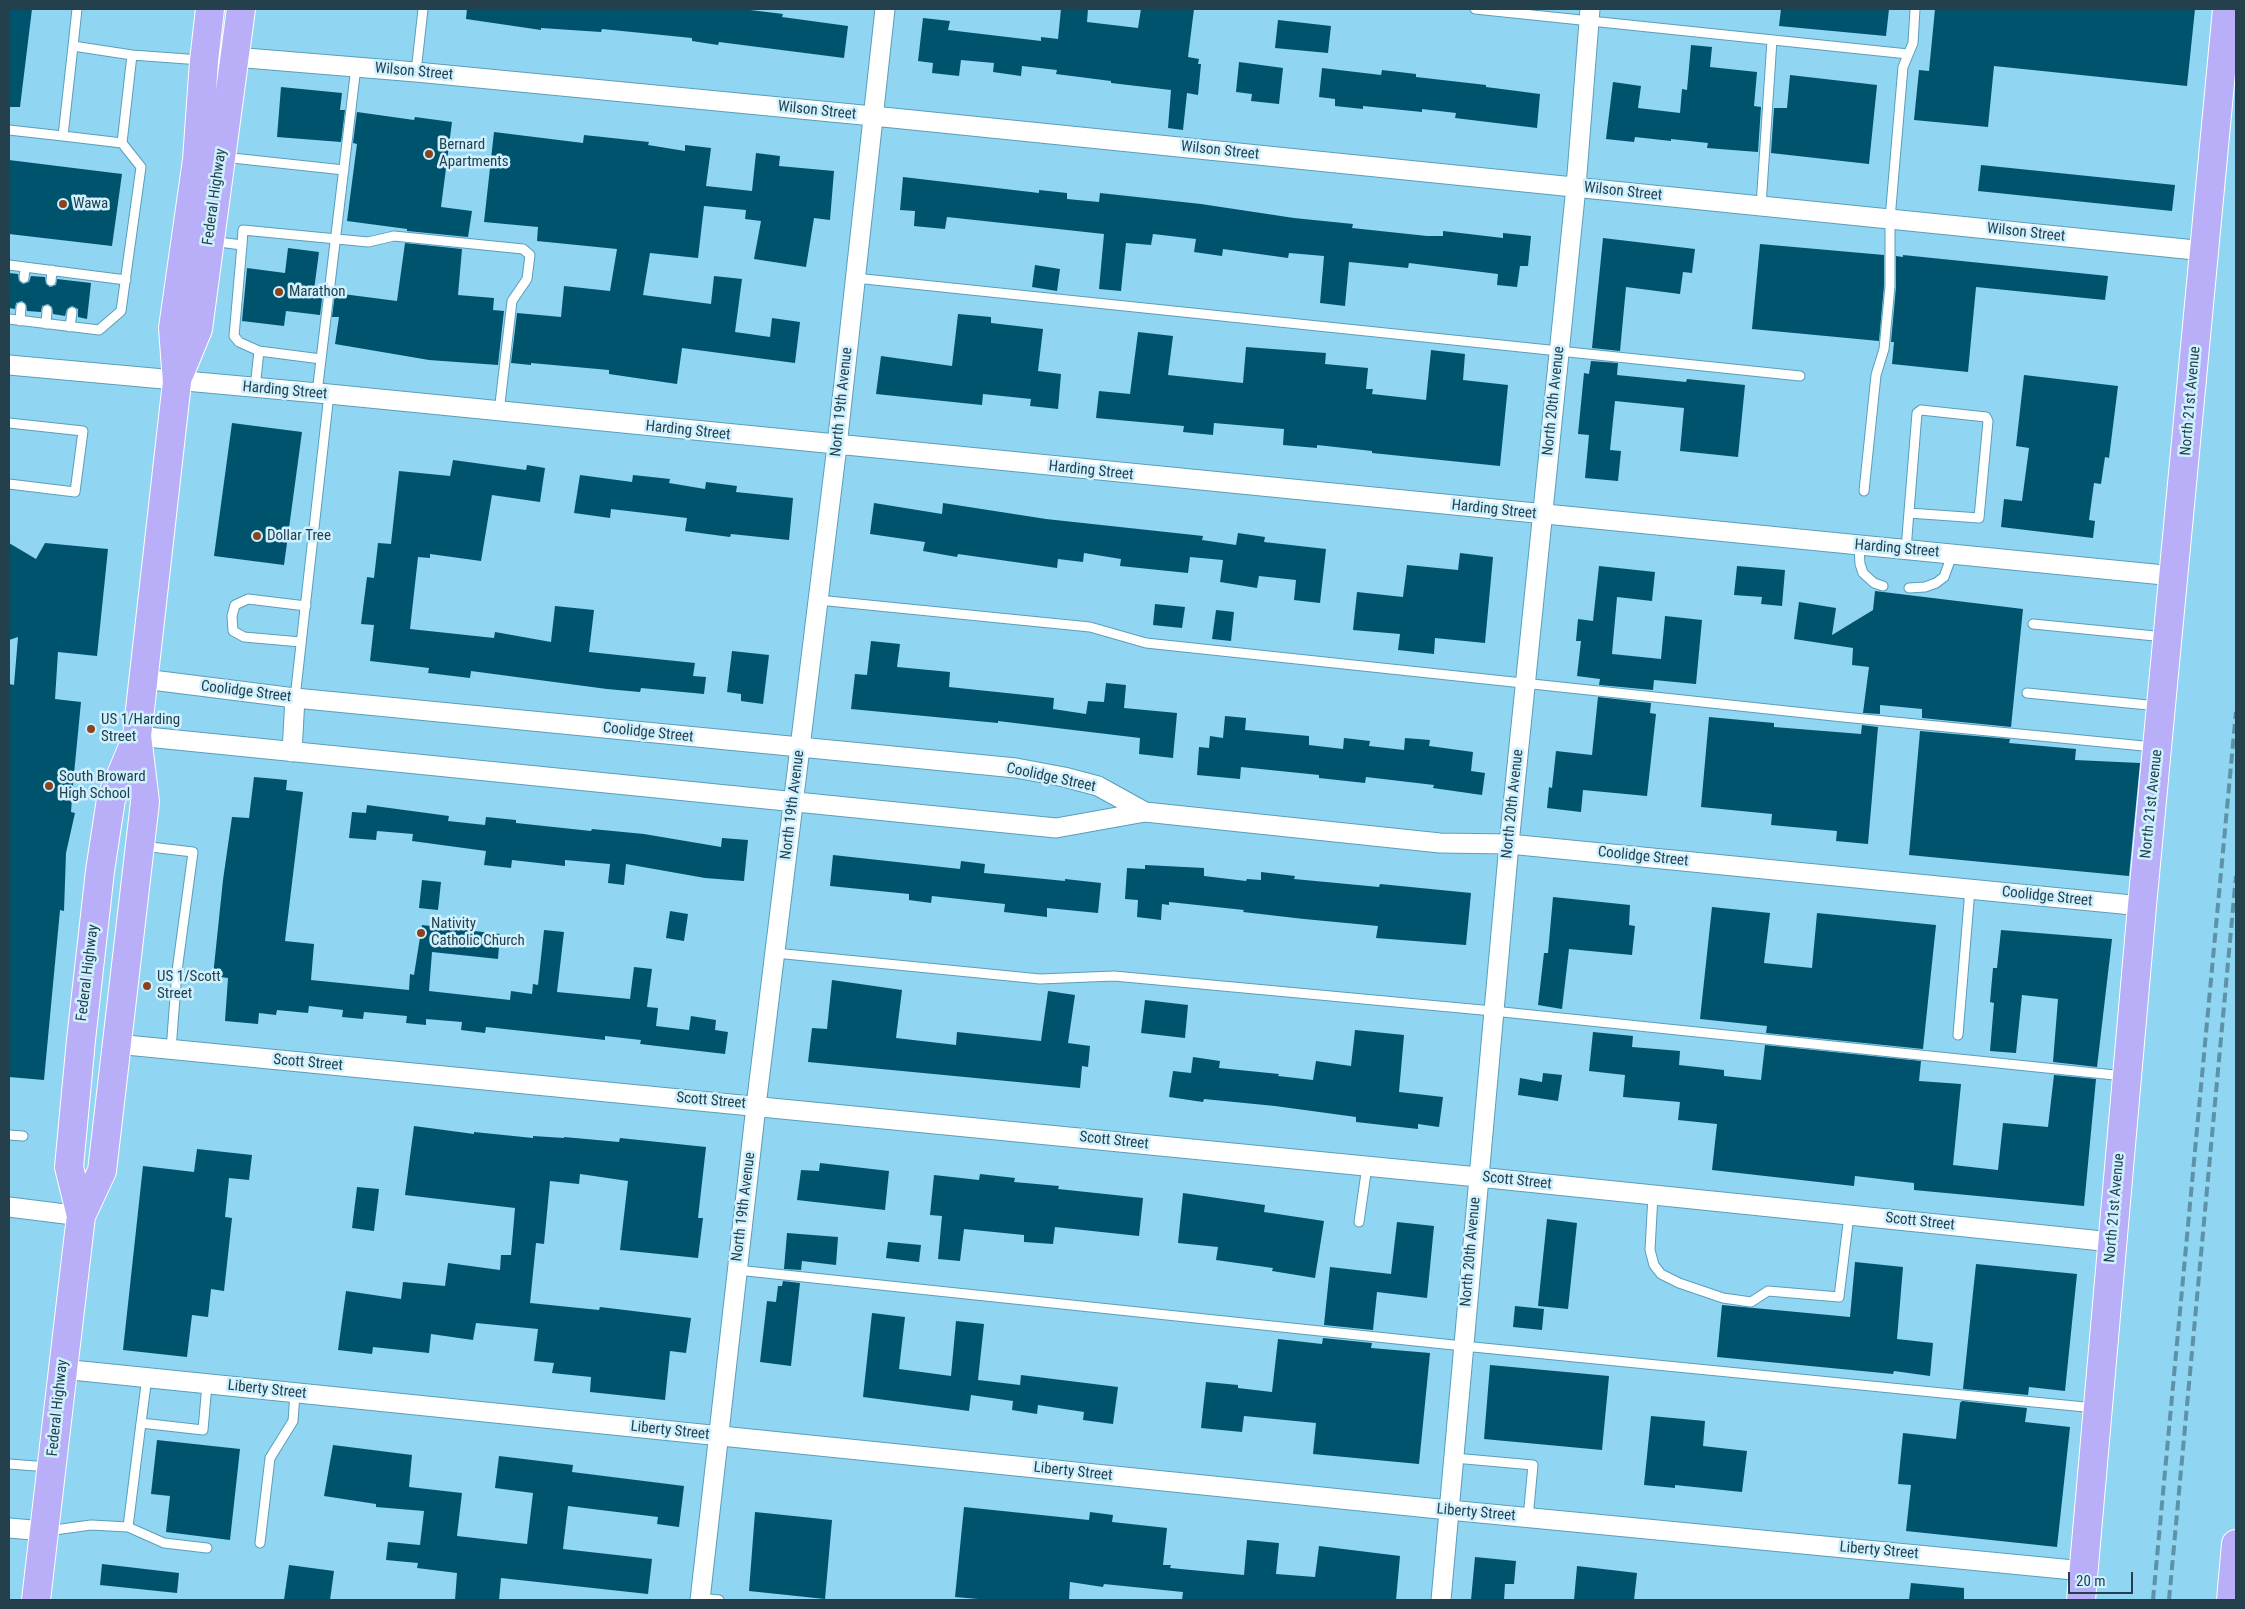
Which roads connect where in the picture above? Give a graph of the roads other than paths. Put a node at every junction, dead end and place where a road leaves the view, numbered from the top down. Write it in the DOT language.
graph roads {
  1 [pos="77,9"];
  2 [pos="210,9"];
  3 [pos="241,9"];
  4 [pos="423,9"];
  5 [pos="885,9"];
  6 [pos="1475,9"];
  7 [pos="1915,9"];
  8 [pos="2228,9"];
  9 [pos="1590,15"];
  10 [pos="1772,40"];
  11 [pos="73,46"];
  12 [pos="1908,54"];
  13 [pos="132,55"];
  14 [pos="234,57"];
  15 [pos="204,61"];
  16 [pos="356,67"];
  17 [pos="416,72"];
  18 [pos="873,116"];
  19 [pos="9,130"];
  20 [pos="62,136"];
  21 [pos="122,143"];
  22 [pos="220,156"];
  23 [pos="344,170"];
  24 [pos="1576,187"];
  25 [pos="1762,206"];
  26 [pos="1890,219"];
  27 [pos="336,239"];
  28 [pos="209,241"];
  29 [pos="242,245"];
  30 [pos="2205,251"];
  31 [pos="9,265"];
  32 [pos="25,268"];
  33 [pos="52,270"];
  34 [pos="24,278"];
  35 [pos="855,278"];
  36 [pos="126,280"];
  37 [pos="51,281"];
  38 [pos="21,307"];
  39 [pos="48,310"];
  40 [pos="72,312"];
  41 [pos="9,319"];
  42 [pos="20,321"];
  43 [pos="46,324"];
  44 [pos="70,327"];
  45 [pos="1559,350"];
  46 [pos="259,351"];
  47 [pos="321,360"];
  48 [pos="9,365"];
  49 [pos="1800,376"];
  50 [pos="177,382"];
  51 [pos="255,388"];
  52 [pos="323,394"];
  53 [pos="499,412"];
  54 [pos="9,423"];
  55 [pos="837,446"];
  56 [pos="9,484"];
  57 [pos="1864,492"];
  58 [pos="1909,513"];
  59 [pos="1542,514"];
  60 [pos="1859,546"];
  61 [pos="1906,550"];
  62 [pos="1952,554"];
  63 [pos="2174,576"];
  64 [pos="1883,586"];
  65 [pos="1909,588"];
  66 [pos="818,600"];
  67 [pos="306,606"];
  68 [pos="2033,624"];
  69 [pos="2168,638"];
  70 [pos="302,642"];
  71 [pos="144,679"];
  72 [pos="1525,684"];
  73 [pos="2026,693"];
  74 [pos="295,698"];
  75 [pos="2161,706"];
  76 [pos="138,736"];
  77 [pos="2157,747"];
  78 [pos="800,749"];
  79 [pos="292,752"];
  80 [pos="794,803"];
  81 [pos="1145,812"];
  82 [pos="1509,844"];
  83 [pos="140,846"];
  84 [pos="1970,889"];
  85 [pos="2142,906"];
  86 [pos="775,953"];
  87 [pos="1493,1011"];
  88 [pos="1958,1035"];
  89 [pos="116,1044"];
  90 [pos="171,1050"];
  91 [pos="2126,1077"];
  92 [pos="756,1106"];
  93 [pos="9,1134"];
  94 [pos="23,1136"];
  95 [pos="1367,1166"];
  96 [pos="1478,1177"];
  97 [pos="1653,1195"];
  98 [pos="9,1208"];
  99 [pos="1849,1215"];
  100 [pos="81,1216"];
  101 [pos="1359,1222"];
  102 [pos="2112,1242"];
  103 [pos="737,1270"];
  104 [pos="1463,1346"];
  105 [pos="62,1369"];
  106 [pos="146,1377"];
  107 [pos="208,1384"];
  108 [pos="296,1393"];
  109 [pos="2098,1408"];
  110 [pos="141,1423"];
  111 [pos="718,1436"];
  112 [pos="1454,1458"];
  113 [pos="9,1464"];
  114 [pos="51,1467"];
  115 [pos="1449,1510"];
  116 [pos="1528,1518"];
  117 [pos="128,1527"];
  118 [pos="9,1528"];
  119 [pos="44,1531"];
  120 [pos="260,1543"];
  121 [pos="2236,1544"];
  122 [pos="208,1548"];
  123 [pos="2084,1571"];
  124 [pos="2233,1594"];
  125 [pos="700,1599"];
  126 [pos="36,1600"];
  127 [pos="719,1600"];
  128 [pos="1440,1600"];
  129 [pos="2081,1600"];
  1 -- 11 [label="lane"];
  2 -- 15 [label="main road, Federal Highway"];
  3 -- 14 [label="main road, Federal Highway"];
  4 -- 17 [label="lane"];
  5 -- 18 [label="street, North 19th Avenue"];
  6 -- 9 [label="lane"];
  7 -- 12 [label="lane"];
  8 -- 30 [label="main road, North 21st Avenue"];
  9 -- 10 [label="lane"];
  9 -- 24 [label="street, North 20th Avenue"];
  10 -- 12 [label="lane"];
  10 -- 25 [label="lane"];
  11 -- 13 [label="lane"];
  11 -- 20 [label="lane"];
  12 -- 26 [label="lane"];
  13 -- 15 [label="lane"];
  13 -- 21 [label="lane"];
  14 -- 16 [label="street, Wilson Street"];
  14 -- 22 [label="main road, Federal Highway"];
  15 -- 50 [label="main road, Federal Highway"];
  16 -- 17 [label="street, Wilson Street"];
  16 -- 23 [label="lane"];
  17 -- 18 [label="street, Wilson Street"];
  18 -- 24 [label="street, Wilson Street"];
  18 -- 35 [label="street, North 19th Avenue"];
  19 -- 20 [label="lane"];
  20 -- 21 [label="lane"];
  21 -- 36 [label="lane"];
  22 -- 23 [label="lane"];
  22 -- 28 [label="main road, Federal Highway"];
  23 -- 27 [label="lane"];
  24 -- 25 [label="street, Wilson Street"];
  24 -- 45 [label="street, North 20th Avenue"];
  25 -- 26 [label="street, Wilson Street"];
  26 -- 30 [label="street, Wilson Street"];
  26 -- 57 [label="lane"];
  27 -- 29 [label="lane"];
  27 -- 47 [label="lane"];
  27 -- 53 [label="lane"];
  28 -- 29 [label="lane"];
  28 -- 50 [label="main road, Federal Highway"];
  29 -- 46 [label="lane"];
  30 -- 63 [label="main road, North 21st Avenue"];
  31 -- 32 [label="lane"];
  32 -- 33 [label="lane"];
  32 -- 34 [label="lane"];
  33 -- 36 [label="lane"];
  33 -- 37 [label="lane"];
  35 -- 45 [label="lane"];
  35 -- 55 [label="street, North 19th Avenue"];
  36 -- 44 [label="lane"];
  38 -- 42 [label="lane"];
  39 -- 43 [label="lane"];
  40 -- 44 [label="lane"];
  41 -- 42 [label="lane"];
  42 -- 43 [label="lane"];
  43 -- 44 [label="lane"];
  45 -- 49 [label="lane"];
  45 -- 59 [label="street, North 20th Avenue"];
  46 -- 47 [label="lane"];
  46 -- 51 [label="lane"];
  47 -- 52 [label="lane"];
  48 -- 50 [label="street, Harding Street"];
  50 -- 51 [label="street, Harding Street"];
  50 -- 71 [label="main road, Federal Highway"];
  51 -- 52 [label="street, Harding Street"];
  52 -- 53 [label="street, Harding Street"];
  52 -- 67 [label="lane"];
  53 -- 55 [label="street, Harding Street"];
  54 -- 56 [label="lane"];
  55 -- 59 [label="street, Harding Street"];
  55 -- 66 [label="street, North 19th Avenue"];
  58 -- 58 [label="lane"];
  58 -- 61 [label="lane"];
  59 -- 60 [label="street, Harding Street"];
  59 -- 72 [label="street, North 20th Avenue"];
  60 -- 61 [label="street, Harding Street"];
  60 -- 64 [label="lane"];
  61 -- 62 [label="street, Harding Street"];
  62 -- 63 [label="street, Harding Street"];
  62 -- 65 [label="lane"];
  63 -- 69 [label="main road, North 21st Avenue"];
  66 -- 72 [label="lane"];
  66 -- 78 [label="street, North 19th Avenue"];
  67 -- 70 [label="lane"];
  67 -- 70 [label="lane"];
  68 -- 69 [label="lane"];
  69 -- 75 [label="main road, North 21st Avenue"];
  70 -- 74 [label="lane"];
  71 -- 74 [label="street, Coolidge Street"];
  71 -- 76 [label="main road, Federal Highway"];
  72 -- 77 [label="lane"];
  72 -- 82 [label="street, North 20th Avenue"];
  73 -- 75 [label="lane"];
  74 -- 78 [label="street, Coolidge Street"];
  74 -- 79 [label="street"];
  75 -- 77 [label="main road, North 21st Avenue"];
  76 -- 79 [label="street, Coolidge Street"];
  76 -- 83 [label="main road, Federal Highway"];
  76 -- 100 [label="main road, Federal Highway"];
  77 -- 85 [label="main road, North 21st Avenue"];
  78 -- 80 [label="street, North 19th Avenue"];
  78 -- 81 [label="street, Coolidge Street"];
  79 -- 80 [label="street, Coolidge Street"];
  80 -- 81 [label="street, Coolidge Street"];
  80 -- 86 [label="street, North 19th Avenue"];
  81 -- 82 [label="street, Coolidge Street"];
  82 -- 84 [label="street, Coolidge Street"];
  82 -- 87 [label="street, North 20th Avenue"];
  83 -- 89 [label="main road, Federal Highway"];
  83 -- 90 [label="lane"];
  84 -- 85 [label="street, Coolidge Street"];
  84 -- 88 [label="lane"];
  85 -- 91 [label="main road, North 21st Avenue"];
  86 -- 87 [label="lane"];
  86 -- 92 [label="street, North 19th Avenue"];
  87 -- 91 [label="lane"];
  87 -- 96 [label="street, North 20th Avenue"];
  89 -- 90 [label="street, Scott Street"];
  89 -- 100 [label="main road, Federal Highway"];
  90 -- 92 [label="street, Scott Street"];
  91 -- 102 [label="main road, North 21st Avenue"];
  92 -- 95 [label="street, Scott Street"];
  92 -- 103 [label="street, North 19th Avenue"];
  93 -- 94 [label="lane"];
  95 -- 96 [label="street, Scott Street"];
  95 -- 101 [label="lane"];
  96 -- 97 [label="street, Scott Street"];
  96 -- 104 [label="street, North 20th Avenue"];
  97 -- 99 [label="street, Scott Street"];
  97 -- 99 [label="lane"];
  98 -- 100 [label="street"];
  99 -- 102 [label="street, Scott Street"];
  100 -- 105 [label="main road, Federal Highway"];
  102 -- 109 [label="main road, North 21st Avenue"];
  103 -- 104 [label="lane"];
  103 -- 111 [label="street, North 19th Avenue"];
  104 -- 109 [label="lane"];
  104 -- 112 [label="street, North 20th Avenue"];
  105 -- 106 [label="street, Liberty Street"];
  105 -- 114 [label="main road, Federal Highway"];
  106 -- 107 [label="street, Liberty Street"];
  106 -- 110 [label="lane"];
  107 -- 108 [label="street, Liberty Street"];
  107 -- 110 [label="lane"];
  108 -- 111 [label="street, Liberty Street"];
  108 -- 120 [label="lane"];
  109 -- 123 [label="main road, North 21st Avenue"];
  110 -- 117 [label="lane"];
  111 -- 115 [label="street, Liberty Street"];
  111 -- 125 [label="street, North 19th Avenue"];
  112 -- 115 [label="street, North 20th Avenue"];
  112 -- 116 [label="lane"];
  113 -- 114 [label="lane"];
  114 -- 119 [label="main road, Federal Highway"];
  115 -- 116 [label="street, Liberty Street"];
  115 -- 128 [label="street, North 20th Avenue"];
  116 -- 123 [label="street, Liberty Street"];
  117 -- 119 [label="lane"];
  117 -- 122 [label="lane"];
  118 -- 119 [label="street"];
  119 -- 126 [label="main road, Federal Highway"];
  121 -- 124 [label="main road"];
  123 -- 129 [label="main road, North 21st Avenue"];
  125 -- 127 [label="lane"];
}
